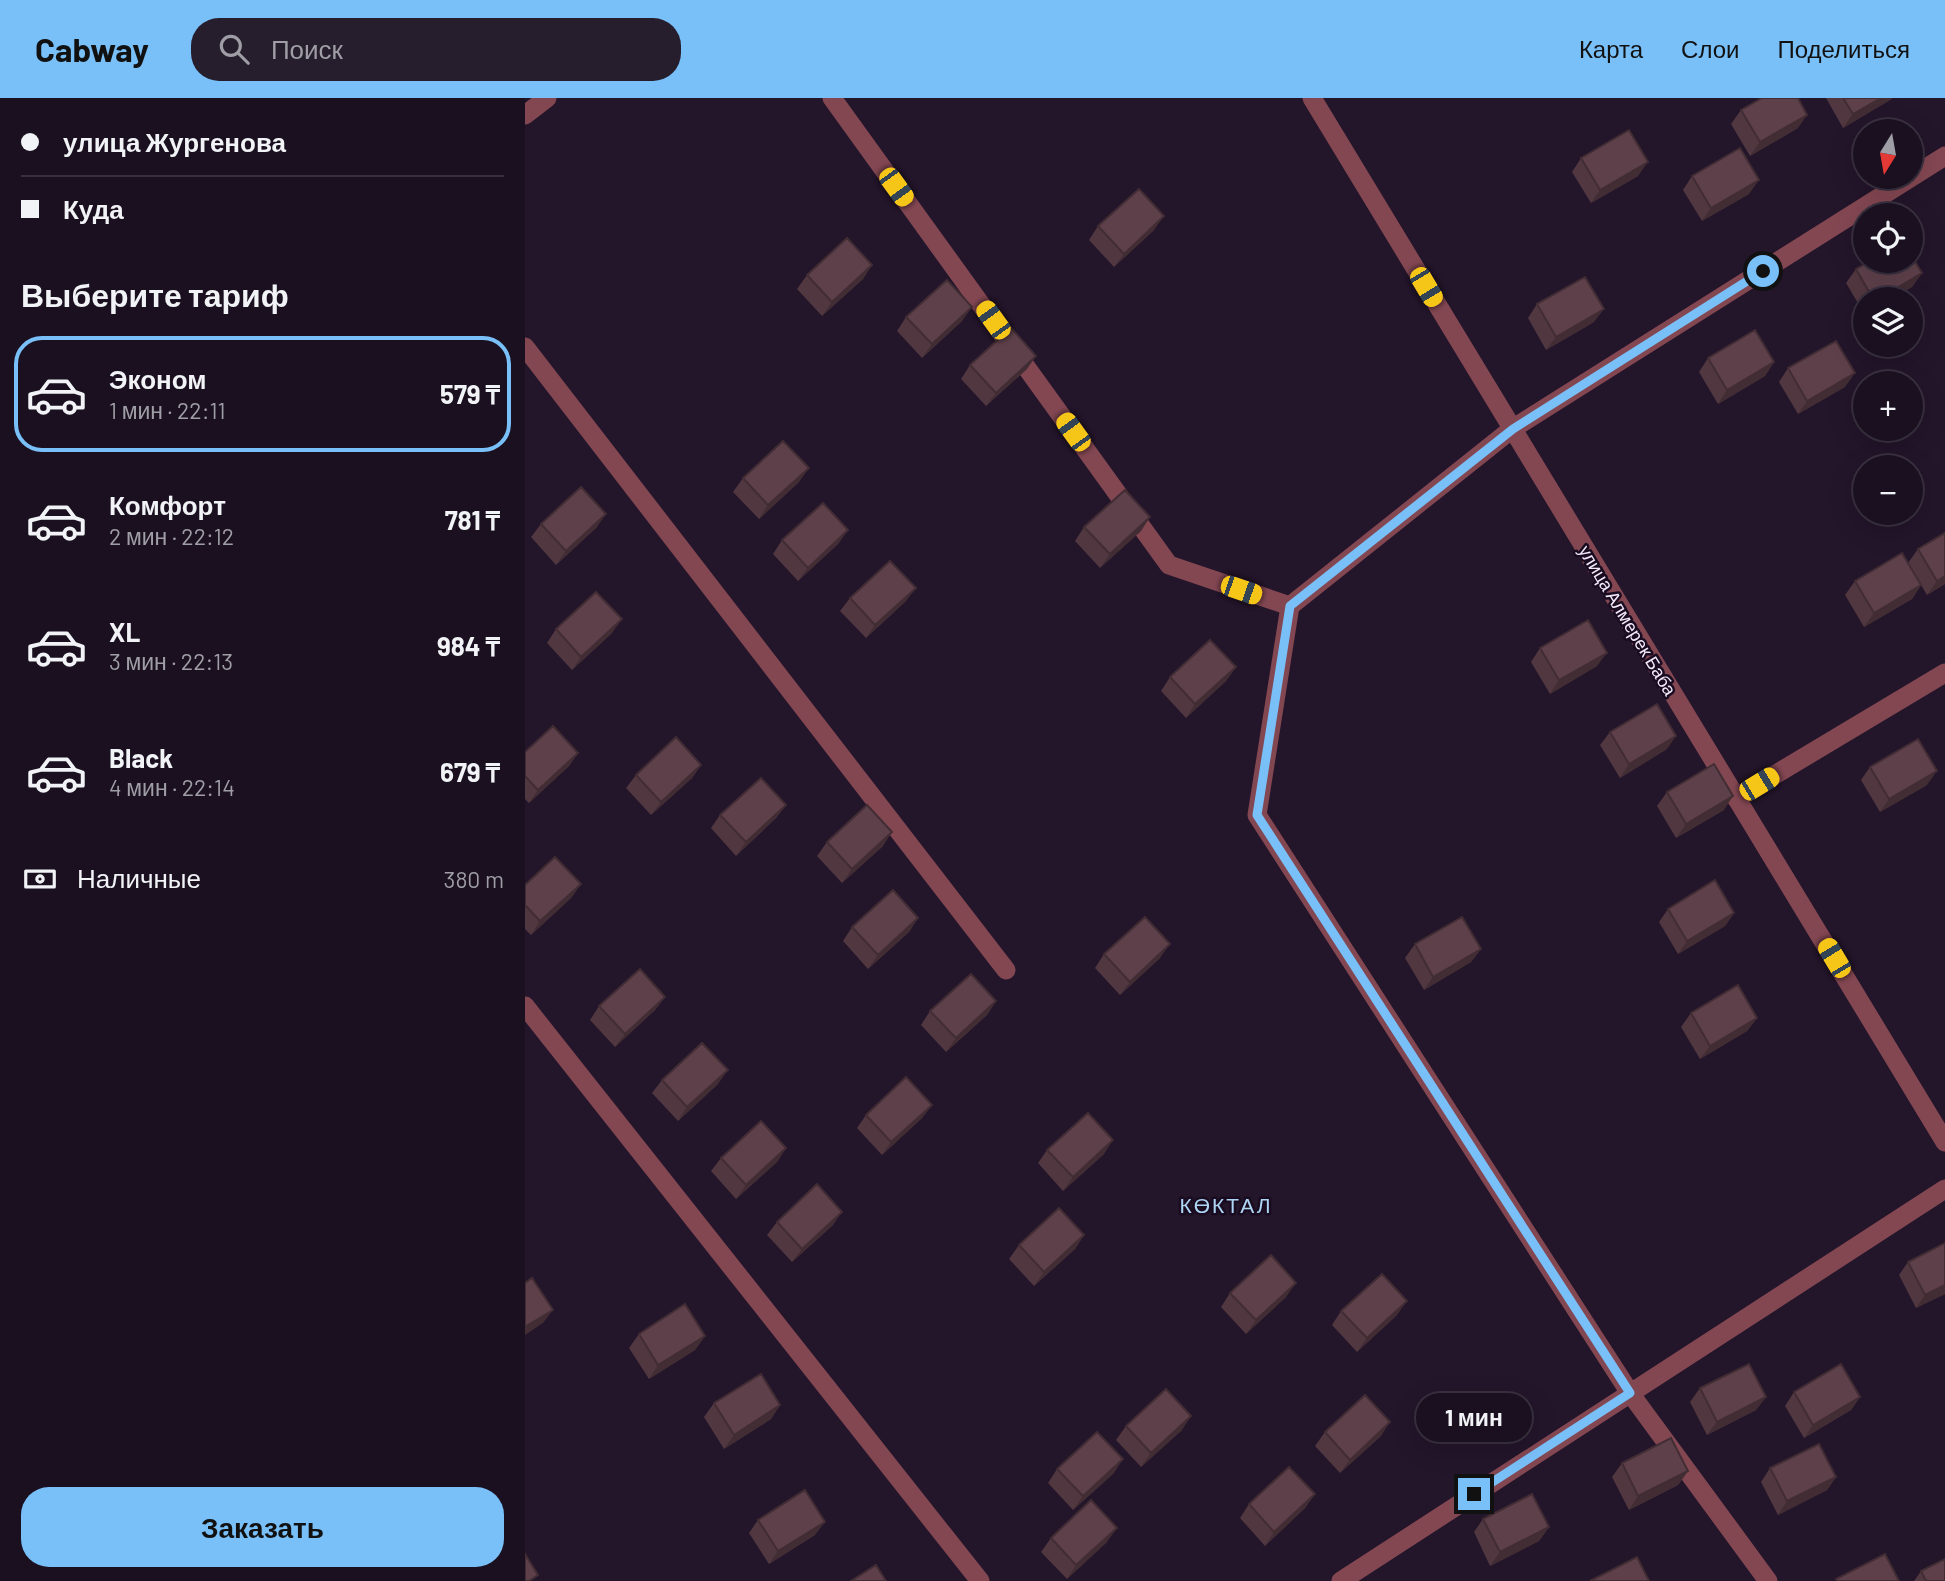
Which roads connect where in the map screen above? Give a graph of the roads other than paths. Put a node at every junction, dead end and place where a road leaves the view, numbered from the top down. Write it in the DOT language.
graph roads {
  1 [pos="547,98"];
  2 [pos="832,98"];
  3 [pos="1312,98"];
  4 [pos="525,115"];
  5 [pos="1945,156"];
  6 [pos="525,347"];
  7 [pos="1513,429"];
  8 [pos="1290,606"];
  9 [pos="1945,673"];
  10 [pos="1736,798"];
  11 [pos="1006,970"];
  12 [pos="525,1006"];
  13 [pos="1945,1142"];
  14 [pos="1945,1189"];
  15 [pos="1630,1393"];
  16 [pos="980,1581"];
  17 [pos="1341,1581"];
  18 [pos="1768,1581"];
  1 -- 4 [label="street"];
  2 -- 8 [label="street"];
  3 -- 7 [label="street, улица Алмерек Баба"];
  5 -- 7 [label="street"];
  6 -- 11 [label="street"];
  7 -- 8 [label="street"];
  7 -- 10 [label="street, улица Алмерек Баба"];
  8 -- 15 [label="street"];
  9 -- 10 [label="street"];
  10 -- 13 [label="street, улица Алмерек Баба"];
  12 -- 16 [label="street"];
  14 -- 15 [label="street"];
  15 -- 17 [label="street"];
  15 -- 18 [label="street"];
}
